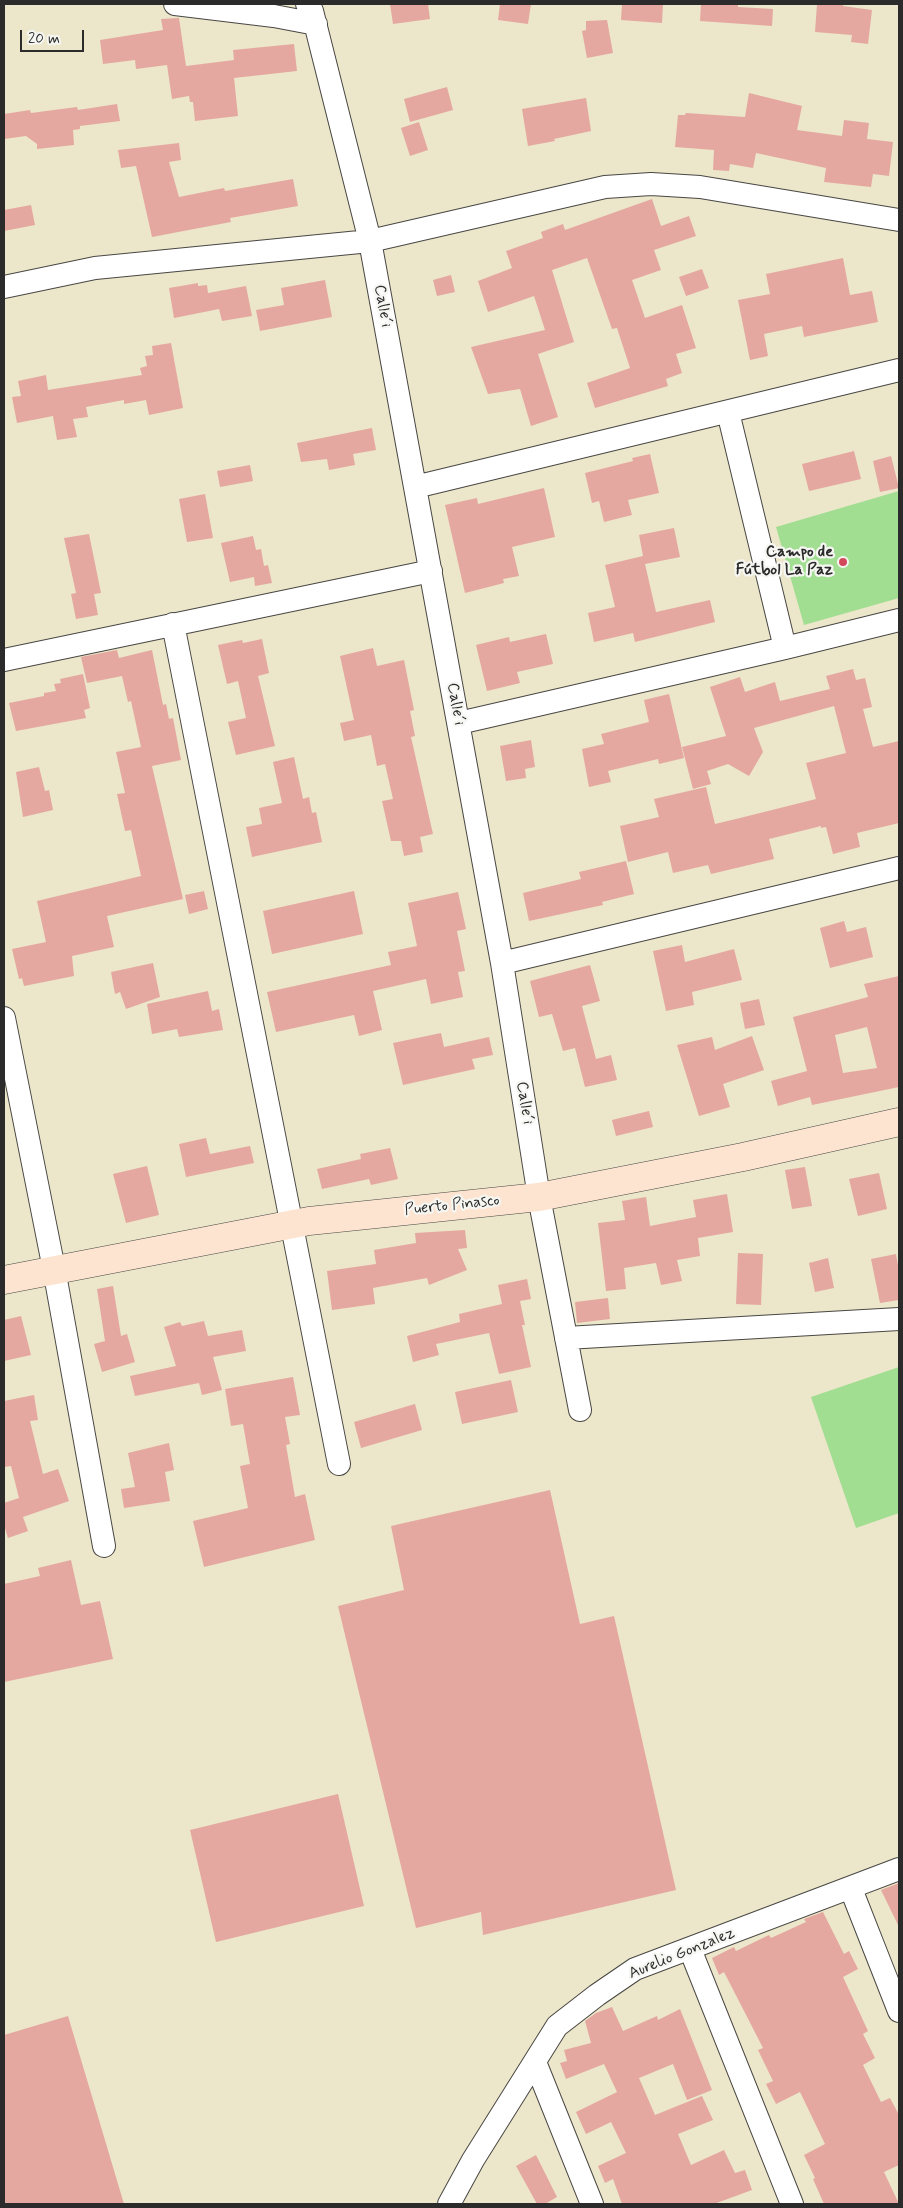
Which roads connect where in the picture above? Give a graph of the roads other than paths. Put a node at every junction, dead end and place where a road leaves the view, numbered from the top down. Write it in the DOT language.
graph roads {
  1 [pos="175,4"];
  2 [pos="311,14"];
  3 [pos="899,220"];
  4 [pos="370,241"];
  5 [pos="4,287"];
  6 [pos="899,370"];
  7 [pos="728,412"];
  8 [pos="415,487"];
  9 [pos="431,571"];
  10 [pos="899,620"];
  11 [pos="173,624"];
  12 [pos="785,648"];
  13 [pos="4,660"];
  14 [pos="459,723"];
  15 [pos="899,868"];
  16 [pos="502,964"];
  17 [pos="4,1018"];
  18 [pos="899,1122"];
  19 [pos="539,1197"];
  20 [pos="291,1224"];
  21 [pos="54,1269"];
  22 [pos="4,1280"];
  23 [pos="899,1319"];
  24 [pos="566,1338"];
  25 [pos="580,1410"];
  26 [pos="339,1464"];
  27 [pos="104,1546"];
  28 [pos="899,1870"];
  29 [pos="851,1889"];
  30 [pos="690,1949"];
  31 [pos="899,2011"];
  32 [pos="535,2062"];
  33 [pos="449,2204"];
  34 [pos="592,2204"];
  35 [pos="792,2204"];
  1 -- 2 [label="street"];
  2 -- 4 [label="street, Calle´i"];
  3 -- 4 [label="street"];
  4 -- 5 [label="street"];
  4 -- 8 [label="street, Calle´i"];
  6 -- 7 [label="street"];
  7 -- 8 [label="street"];
  7 -- 12 [label="street"];
  8 -- 9 [label="street, Calle´i"];
  9 -- 11 [label="street"];
  9 -- 14 [label="street, Calle´i"];
  10 -- 12 [label="street"];
  11 -- 13 [label="street"];
  11 -- 20 [label="street"];
  12 -- 14 [label="street"];
  14 -- 16 [label="street, Calle´i"];
  15 -- 16 [label="street"];
  16 -- 19 [label="street, Calle´i"];
  17 -- 21 [label="street"];
  18 -- 19 [label="street, Puerto Pinasco"];
  19 -- 20 [label="street, Puerto Pinasco"];
  19 -- 24 [label="street, Calle´i"];
  20 -- 21 [label="street, Puerto Pinasco"];
  20 -- 26 [label="street"];
  21 -- 22 [label="street, Puerto Pinasco"];
  21 -- 27 [label="street"];
  23 -- 24 [label="street"];
  24 -- 25 [label="street, Calle´i"];
  28 -- 29 [label="street, Aurelio Gonzalez"];
  29 -- 30 [label="street, Aurelio Gonzalez"];
  29 -- 31 [label="street"];
  30 -- 32 [label="street, Aurelio Gonzalez"];
  30 -- 35 [label="street"];
  32 -- 33 [label="street, Aurelio Gonzalez"];
  32 -- 34 [label="street"];
}
